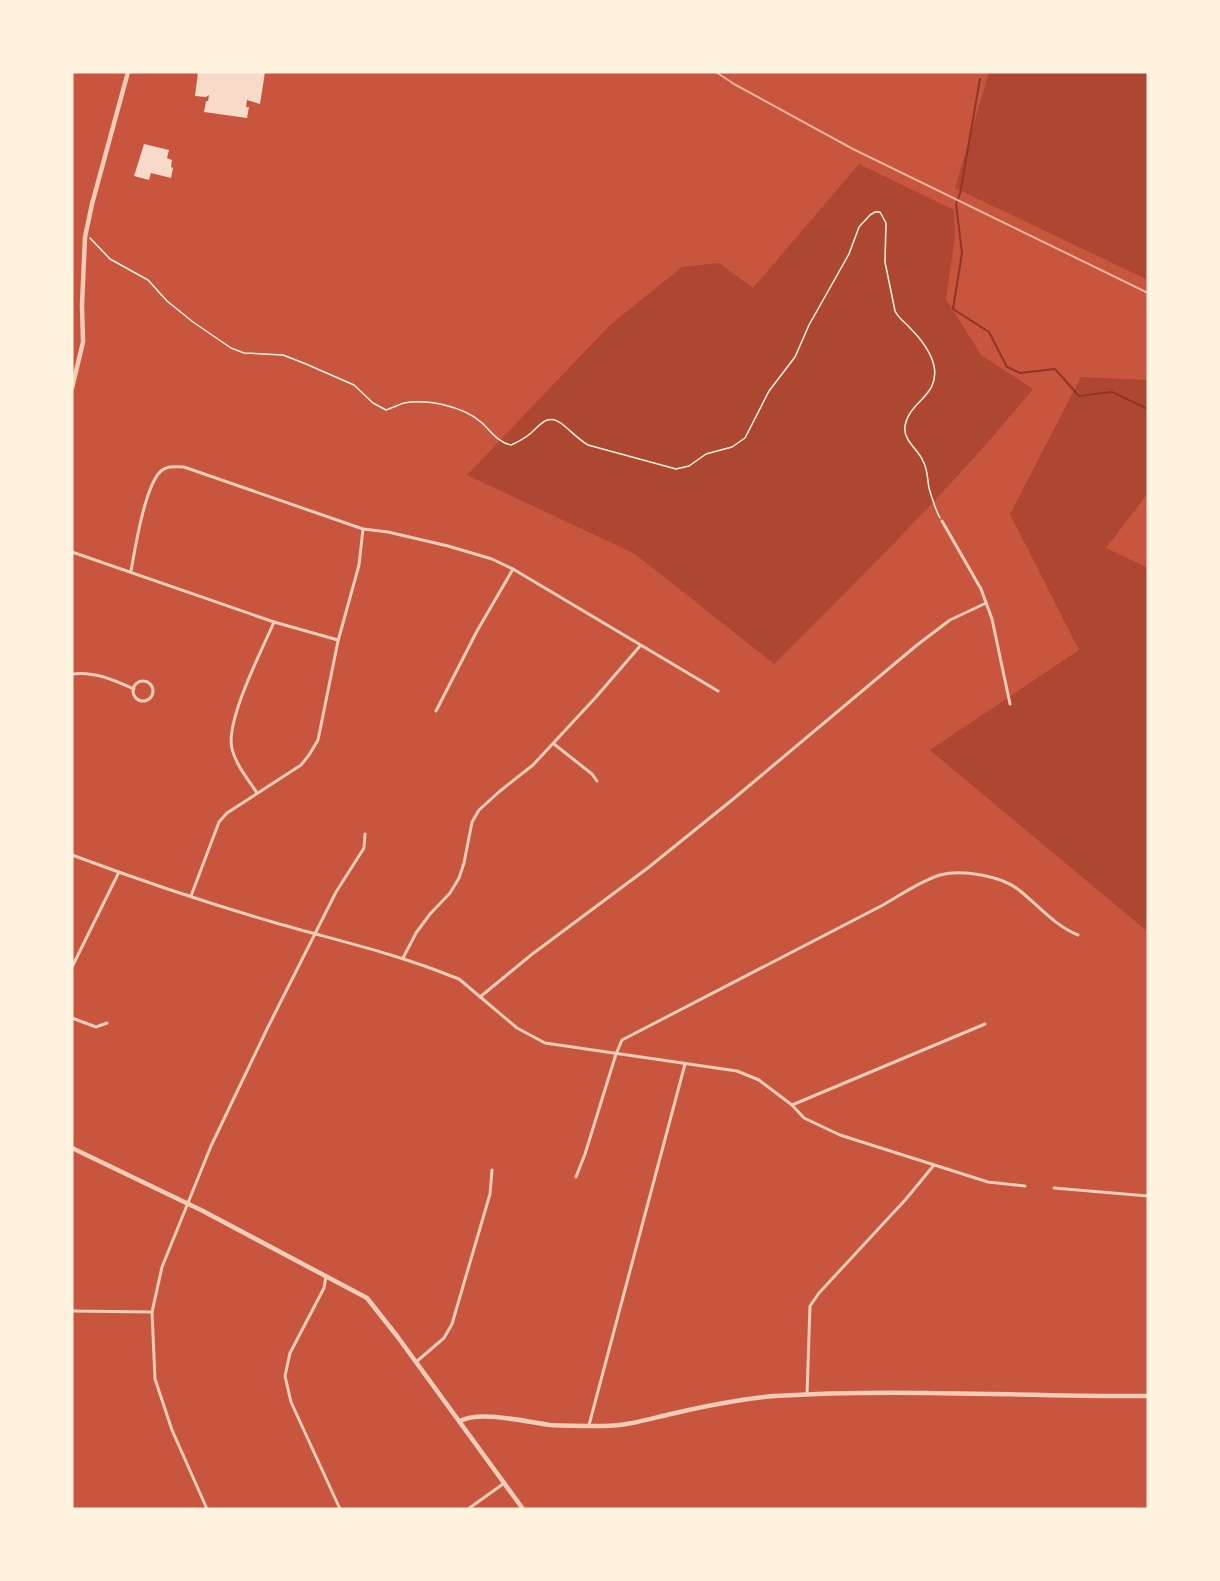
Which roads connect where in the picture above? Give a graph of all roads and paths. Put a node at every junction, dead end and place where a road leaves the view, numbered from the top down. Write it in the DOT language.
graph roads {
  1 [pos="128,72"];
  2 [pos="93,240"];
  3 [pos="72,388"];
  4 [pos="942,521"];
  5 [pos="363,529"];
  6 [pos="72,552"];
  7 [pos="513,569"];
  8 [pos="131,571"];
  9 [pos="986,603"];
  10 [pos="274,622"];
  11 [pos="338,640"];
  12 [pos="640,646"];
  13 [pos="72,674"];
  14 [pos="134,689"];
  15 [pos="718,691"];
  16 [pos="1010,704"];
  17 [pos="436,711"];
  18 [pos="554,744"];
  19 [pos="597,782"];
  20 [pos="257,793"];
  21 [pos="365,834"];
  22 [pos="72,855"];
  23 [pos="119,872"];
  24 [pos="191,896"];
  25 [pos="315,934"];
  26 [pos="1078,934"];
  27 [pos="403,958"];
  28 [pos="72,967"];
  29 [pos="480,997"];
  30 [pos="72,1018"];
  31 [pos="107,1023"];
  32 [pos="985,1024"];
  33 [pos="616,1054"];
  34 [pos="685,1064"];
  35 [pos="792,1105"];
  36 [pos="72,1148"];
  37 [pos="934,1165"];
  38 [pos="492,1170"];
  39 [pos="576,1177"];
  40 [pos="1025,1186"];
  41 [pos="1054,1188"];
  42 [pos="1148,1196"];
  43 [pos="187,1203"];
  44 [pos="326,1276"];
  45 [pos="72,1311"];
  46 [pos="153,1312"];
  47 [pos="416,1362"];
  48 [pos="807,1395"];
  49 [pos="1148,1396"];
  50 [pos="460,1422"];
  51 [pos="589,1425"];
  52 [pos="504,1483"];
  53 [pos="207,1509"];
  54 [pos="340,1509"];
  55 [pos="468,1509"];
  56 [pos="522,1509"];
  1 -- 3 [label="street"];
  2 -- 4 [label="path"];
  4 -- 9 [label="street"];
  5 -- 7 [label="street"];
  5 -- 8 [label="street"];
  5 -- 11 [label="street"];
  6 -- 8 [label="street"];
  7 -- 12 [label="street"];
  7 -- 17 [label="street"];
  8 -- 10 [label="street"];
  9 -- 16 [label="street"];
  9 -- 29 [label="street"];
  10 -- 11 [label="street"];
  10 -- 20 [label="street"];
  11 -- 20 [label="street"];
  12 -- 15 [label="street"];
  12 -- 18 [label="street"];
  13 -- 14 [label="street"];
  14 -- 14 [label="street"];
  18 -- 19 [label="street"];
  18 -- 27 [label="street"];
  20 -- 24 [label="street"];
  21 -- 25 [label="street"];
  22 -- 23 [label="street"];
  23 -- 24 [label="street"];
  23 -- 28 [label="street"];
  24 -- 25 [label="street"];
  25 -- 27 [label="street"];
  25 -- 43 [label="street"];
  26 -- 33 [label="street"];
  27 -- 29 [label="street"];
  29 -- 33 [label="street"];
  30 -- 31 [label="street"];
  32 -- 35 [label="street"];
  33 -- 34 [label="street"];
  33 -- 39 [label="street"];
  34 -- 35 [label="street"];
  34 -- 51 [label="street"];
  35 -- 37 [label="street"];
  36 -- 43 [label="street"];
  37 -- 40 [label="street"];
  37 -- 48 [label="street"];
  38 -- 47 [label="street"];
  41 -- 42 [label="street"];
  43 -- 44 [label="street"];
  43 -- 46 [label="street"];
  44 -- 47 [label="street"];
  44 -- 54 [label="street"];
  45 -- 46 [label="street"];
  46 -- 53 [label="street"];
  47 -- 50 [label="street"];
  48 -- 49 [label="street"];
  48 -- 51 [label="street"];
  50 -- 51 [label="street"];
  50 -- 52 [label="street"];
  52 -- 55 [label="street"];
  52 -- 56 [label="street"];
}
